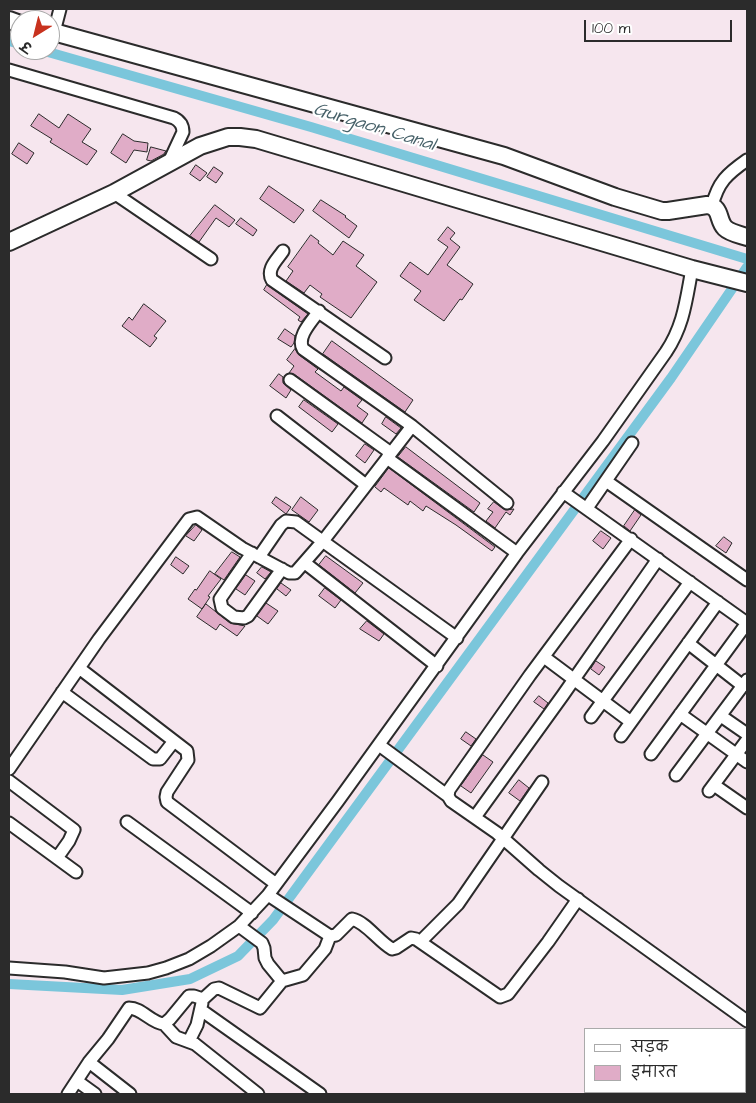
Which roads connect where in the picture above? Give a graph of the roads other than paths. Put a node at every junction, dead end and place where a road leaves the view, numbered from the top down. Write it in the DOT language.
graph roads {
  1 [pos="60,33"];
  2 [pos="9,70"];
  3 [pos="747,160"];
  4 [pos="169,162"];
  5 [pos="114,193"];
  6 [pos="712,206"];
  7 [pos="747,237"];
  8 [pos="9,242"];
  9 [pos="283,251"];
  10 [pos="211,259"];
  11 [pos="700,270"];
  12 [pos="747,283"];
  13 [pos="319,311"];
  14 [pos="385,358"];
  15 [pos="290,380"];
  16 [pos="277,416"];
  17 [pos="412,426"];
  18 [pos="632,444"];
  19 [pos="389,455"];
  20 [pos="606,481"];
  21 [pos="366,485"];
  22 [pos="564,492"];
  23 [pos="507,504"];
  24 [pos="581,504"];
  25 [pos="631,539"];
  26 [pos="323,541"];
  27 [pos="517,554"];
  28 [pos="256,555"];
  29 [pos="658,559"];
  30 [pos="305,563"];
  31 [pos="282,569"];
  32 [pos="747,580"];
  33 [pos="690,582"];
  34 [pos="718,602"];
  35 [pos="747,623"];
  36 [pos="457,638"];
  37 [pos="688,643"];
  38 [pos="544,657"];
  39 [pos="437,666"];
  40 [pos="715,666"];
  41 [pos="79,668"];
  42 [pos="574,679"];
  43 [pos="745,683"];
  44 [pos="62,692"];
  45 [pos="603,701"];
  46 [pos="680,714"];
  47 [pos="721,716"];
  48 [pos="591,717"];
  49 [pos="631,722"];
  50 [pos="707,734"];
  51 [pos="747,734"];
  52 [pos="621,736"];
  53 [pos="747,740"];
  54 [pos="174,741"];
  55 [pos="379,746"];
  56 [pos="651,754"];
  57 [pos="737,755"];
  58 [pos="747,762"];
  59 [pos="9,769"];
  60 [pos="676,775"];
  61 [pos="9,781"];
  62 [pos="542,782"];
  63 [pos="448,796"];
  64 [pos="747,808"];
  65 [pos="475,817"];
  66 [pos="128,822"];
  67 [pos="9,823"];
  68 [pos="504,838"];
  69 [pos="57,858"];
  70 [pos="76,872"];
  71 [pos="276,884"];
  72 [pos="268,895"];
  73 [pos="578,899"];
  74 [pos="252,913"];
  75 [pos="248,933"];
  76 [pos="330,936"];
  77 [pos="421,941"];
  78 [pos="9,968"];
  79 [pos="282,981"];
  80 [pos="202,1005"];
  81 [pos="747,1021"];
  82 [pos="164,1024"];
  83 [pos="189,1041"];
  84 [pos="89,1062"];
  85 [pos="77,1080"];
  86 [pos="68,1094"];
  87 [pos="95,1094"];
  88 [pos="130,1094"];
  89 [pos="258,1094"];
  90 [pos="320,1094"];
  1 -- 6 [label="street"];
  2 -- 4 [label="street"];
  3 -- 6 [label="street"];
  4 -- 5 [label="street"];
  4 -- 11 [label="street"];
  5 -- 8 [label="street"];
  5 -- 10 [label="street"];
  6 -- 7 [label="street"];
  9 -- 13 [label="street"];
  11 -- 12 [label="street"];
  11 -- 22 [label="street"];
  13 -- 14 [label="street"];
  13 -- 17 [label="street"];
  15 -- 19 [label="street"];
  16 -- 21 [label="street"];
  17 -- 19 [label="street"];
  17 -- 23 [label="street"];
  18 -- 20 [label="street"];
  19 -- 21 [label="street"];
  19 -- 27 [label="street"];
  20 -- 24 [label="street"];
  20 -- 32 [label="street"];
  21 -- 26 [label="street"];
  22 -- 24 [label="street"];
  22 -- 27 [label="street"];
  24 -- 25 [label="street"];
  25 -- 29 [label="street"];
  25 -- 38 [label="street"];
  26 -- 28 [label="street"];
  26 -- 30 [label="street"];
  26 -- 36 [label="street"];
  27 -- 36 [label="street"];
  28 -- 31 [label="street"];
  28 -- 31 [label="street"];
  28 -- 41 [label="street"];
  29 -- 33 [label="street"];
  29 -- 42 [label="street"];
  30 -- 31 [label="street"];
  30 -- 39 [label="street"];
  33 -- 34 [label="street"];
  33 -- 45 [label="street"];
  34 -- 35 [label="street"];
  34 -- 37 [label="street"];
  35 -- 40 [label="street"];
  36 -- 39 [label="street"];
  37 -- 40 [label="street"];
  37 -- 49 [label="street"];
  38 -- 42 [label="street"];
  38 -- 63 [label="street"];
  39 -- 55 [label="street"];
  40 -- 43 [label="street"];
  40 -- 46 [label="street"];
  41 -- 44 [label="street"];
  41 -- 54 [label="street"];
  42 -- 45 [label="street"];
  42 -- 65 [label="street"];
  43 -- 47 [label="street"];
  44 -- 54 [label="street"];
  44 -- 59 [label="street"];
  45 -- 48 [label="street"];
  45 -- 49 [label="street"];
  46 -- 50 [label="street"];
  46 -- 56 [label="street"];
  47 -- 50 [label="street"];
  47 -- 51 [label="street"];
  49 -- 52 [label="street"];
  50 -- 57 [label="street"];
  50 -- 60 [label="street"];
  53 -- 57 [label="street"];
  54 -- 71 [label="street"];
  55 -- 63 [label="street"];
  55 -- 71 [label="street"];
  57 -- 58 [label="street"];
  57 -- 64 [label="street"];
  61 -- 69 [label="street"];
  62 -- 68 [label="street"];
  63 -- 65 [label="street"];
  65 -- 68 [label="street"];
  66 -- 74 [label="street"];
  67 -- 69 [label="street"];
  68 -- 73 [label="street"];
  68 -- 77 [label="street"];
  69 -- 70 [label="street"];
  71 -- 72 [label="street"];
  72 -- 74 [label="street"];
  72 -- 76 [label="street"];
  73 -- 77 [label="street"];
  73 -- 81 [label="street"];
  74 -- 75 [label="street"];
  75 -- 78 [label="street"];
  75 -- 79 [label="street"];
  76 -- 77 [label="street"];
  76 -- 79 [label="street"];
  79 -- 80 [label="street"];
  80 -- 82 [label="street"];
  80 -- 83 [label="street"];
  80 -- 90 [label="street"];
  82 -- 83 [label="street"];
  82 -- 84 [label="street"];
  83 -- 89 [label="street"];
  84 -- 85 [label="street"];
  84 -- 88 [label="street"];
  85 -- 86 [label="street"];
  85 -- 87 [label="street"];
}
